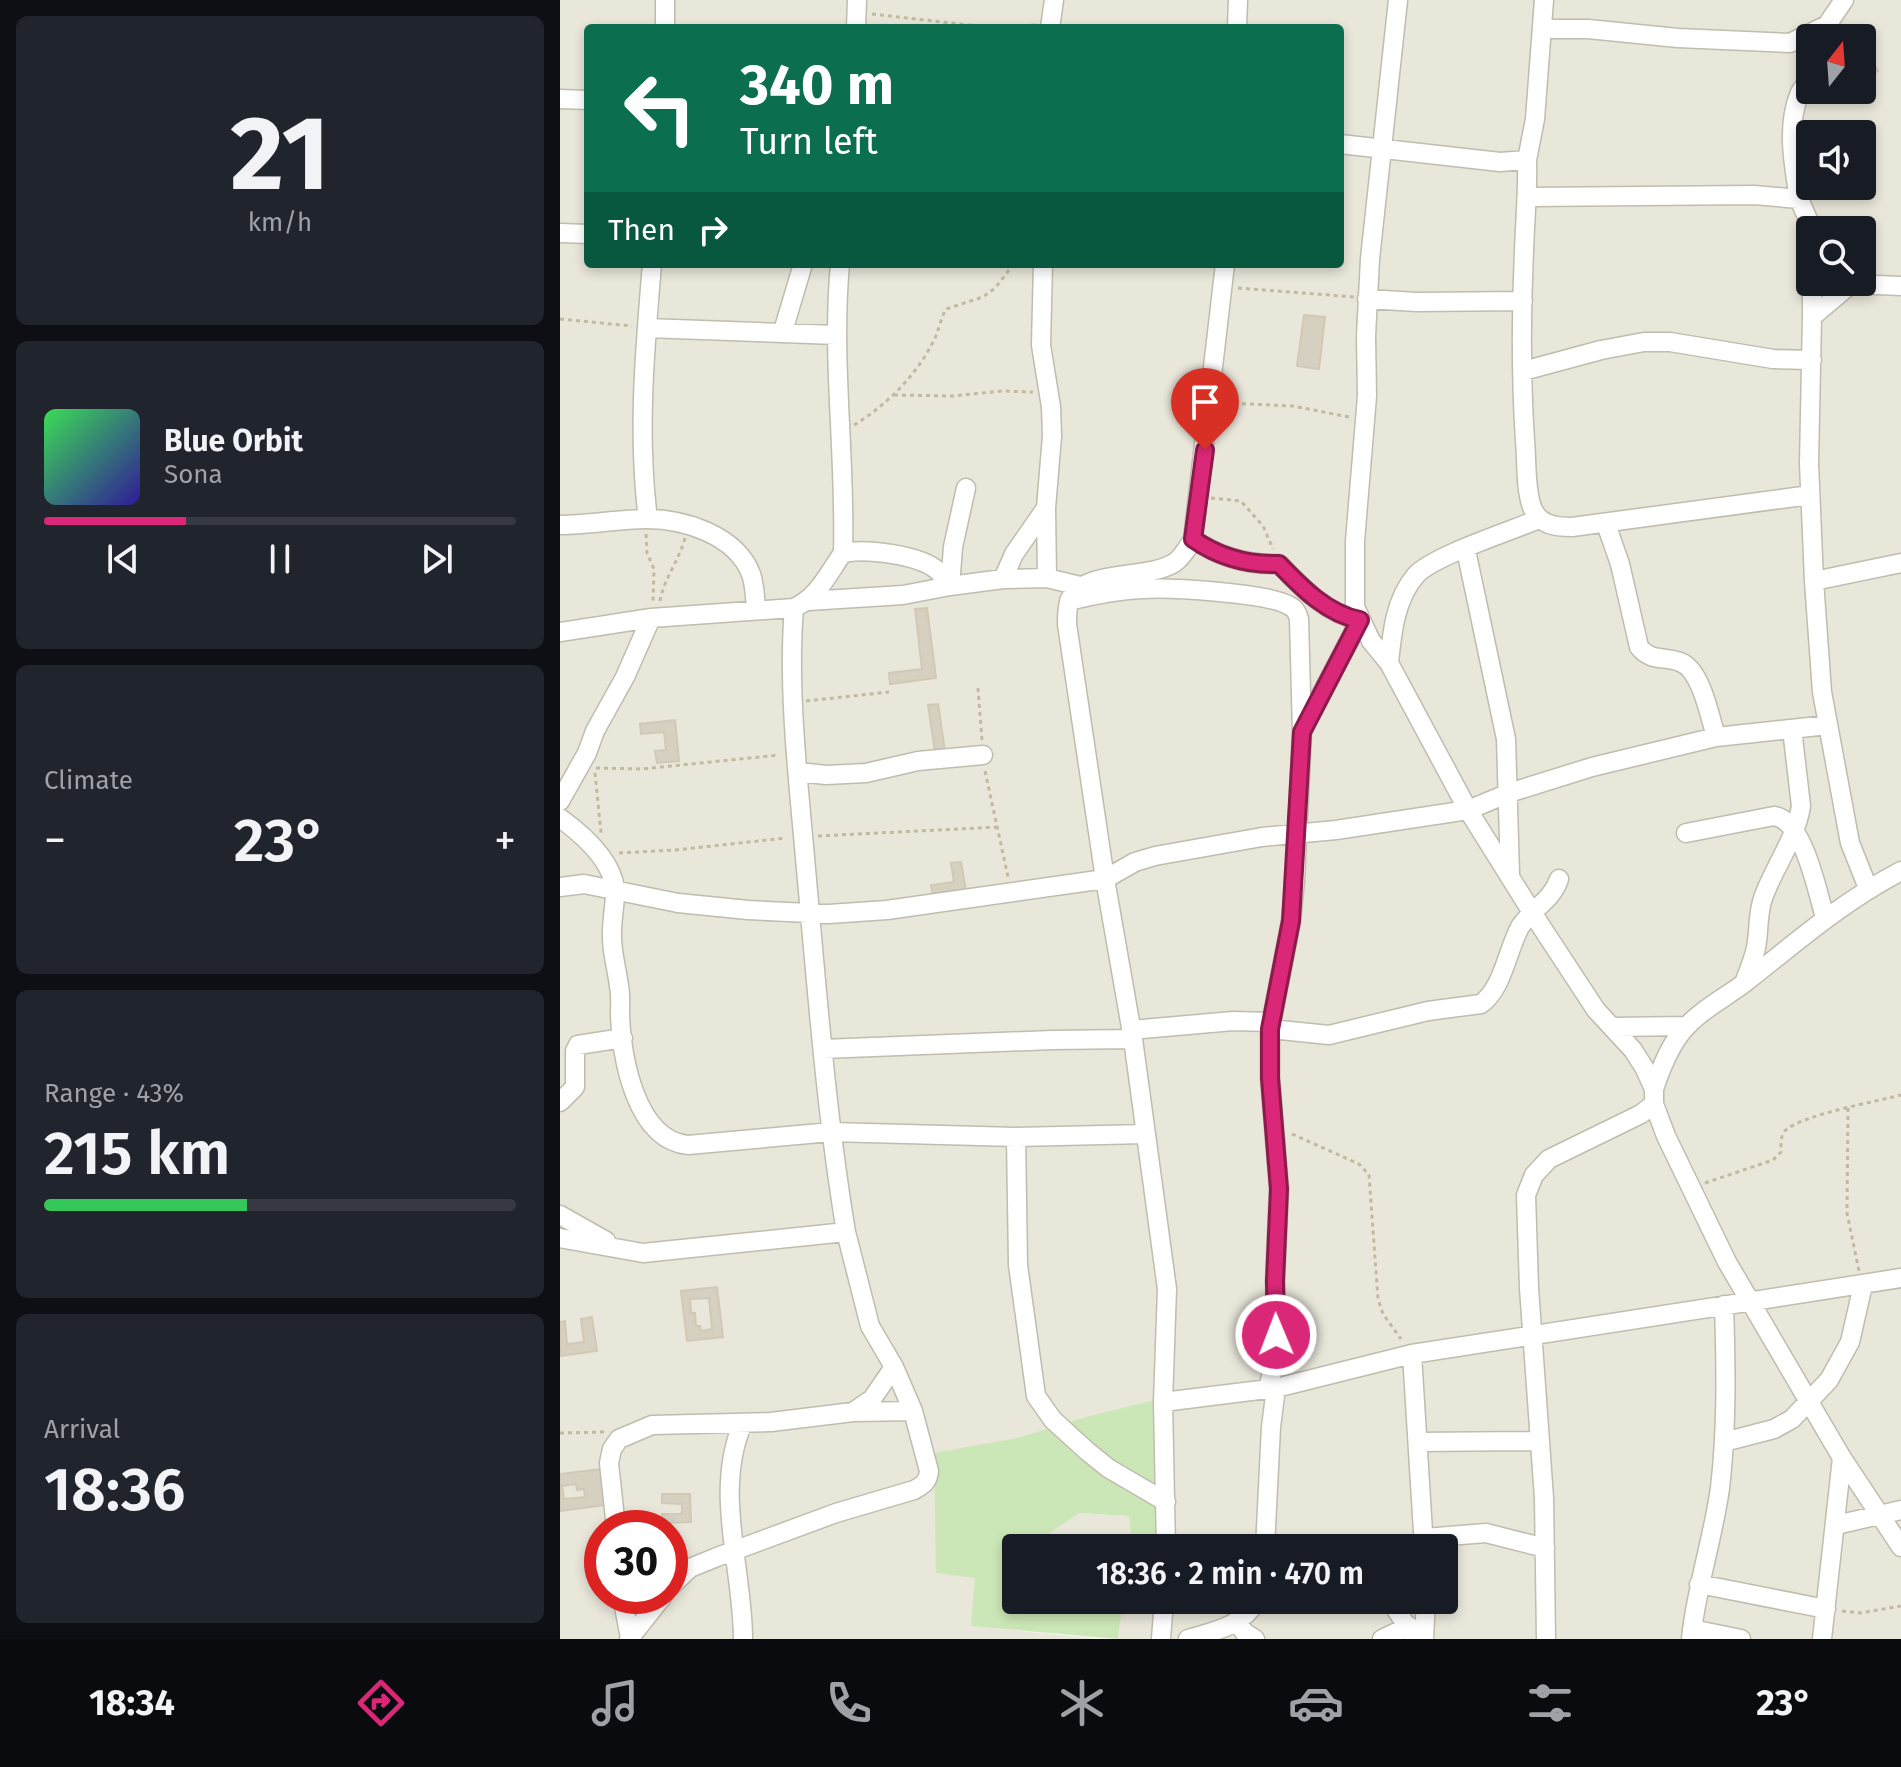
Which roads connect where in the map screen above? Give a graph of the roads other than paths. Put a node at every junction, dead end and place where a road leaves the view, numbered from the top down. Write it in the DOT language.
graph roads {
  1 [pos="665,0"];
  2 [pos="1054,0"];
  3 [pos="1238,0"];
  4 [pos="1398,0"];
  5 [pos="1544,0"];
  6 [pos="1844,0"];
  7 [pos="665,24"];
  8 [pos="1050,24"];
  9 [pos="1237,24"];
  10 [pos="1828,24"];
  11 [pos="1542,29"];
  12 [pos="1796,41"];
  13 [pos="560,99"];
  14 [pos="584,100"];
  15 [pos="1797,104"];
  16 [pos="1344,144"];
  17 [pos="1383,148"];
  18 [pos="1527,160"];
  19 [pos="1796,180"];
  20 [pos="1529,197"];
  21 [pos="1796,199"];
  22 [pos="560,233"];
  23 [pos="584,234"];
  24 [pos="652,268"];
  25 [pos="802,268"];
  26 [pos="840,268"];
  27 [pos="1043,268"];
  28 [pos="1224,268"];
  29 [pos="1876,285"];
  30 [pos="1901,286"];
  31 [pos="1812,296"];
  32 [pos="1834,296"];
  33 [pos="1367,299"];
  34 [pos="1523,301"];
  35 [pos="1812,317"];
  36 [pos="647,328"];
  37 [pos="783,331"];
  38 [pos="836,335"];
  39 [pos="1812,360"];
  40 [pos="1523,371"];
  41 [pos="966,488"];
  42 [pos="1810,495"];
  43 [pos="1046,508"];
  44 [pos="648,519"];
  45 [pos="1539,519"];
  46 [pos="1606,524"];
  47 [pos="560,525"];
  48 [pos="1193,539"];
  49 [pos="1466,550"];
  50 [pos="843,553"];
  51 [pos="1901,563"];
  52 [pos="1047,578"];
  53 [pos="1003,579"];
  54 [pos="1814,581"];
  55 [pos="950,586"];
  56 [pos="1074,593"];
  57 [pos="801,605"];
  58 [pos="756,610"];
  59 [pos="655,617"];
  60 [pos="1360,620"];
  61 [pos="560,632"];
  62 [pos="1389,663"];
  63 [pos="1828,725"];
  64 [pos="1792,729"];
  65 [pos="1302,732"];
  66 [pos="1716,737"];
  67 [pos="983,755"];
  68 [pos="799,772"];
  69 [pos="564,792"];
  70 [pos="1509,793"];
  71 [pos="1468,810"];
  72 [pos="560,818"];
  73 [pos="1794,832"];
  74 [pos="1686,833"];
  75 [pos="1296,834"];
  76 [pos="1901,871"];
  77 [pos="1510,877"];
  78 [pos="1105,879"];
  79 [pos="1559,879"];
  80 [pos="560,887"];
  81 [pos="1868,888"];
  82 [pos="615,890"];
  83 [pos="810,913"];
  84 [pos="1533,914"];
  85 [pos="1825,917"];
  86 [pos="1744,983"];
  87 [pos="1271,1026"];
  88 [pos="1686,1026"];
  89 [pos="1613,1027"];
  90 [pos="1132,1034"];
  91 [pos="623,1038"];
  92 [pos="823,1049"];
  93 [pos="1654,1097"];
  94 [pos="560,1102"];
  95 [pos="831,1132"];
  96 [pos="1146,1134"];
  97 [pos="1016,1137"];
  98 [pos="560,1215"];
  99 [pos="846,1232"];
  100 [pos="560,1238"];
  101 [pos="621,1250"];
  102 [pos="1901,1278"];
  103 [pos="1863,1285"];
  104 [pos="1749,1300"];
  105 [pos="1724,1305"];
  106 [pos="1533,1333"];
  107 [pos="1412,1354"];
  108 [pos="894,1367"];
  109 [pos="1272,1388"];
  110 [pos="1809,1401"];
  111 [pos="1163,1402"];
  112 [pos="913,1411"];
  113 [pos="853,1412"];
  114 [pos="743,1423"];
  115 [pos="1540,1441"];
  116 [pos="1418,1442"];
  117 [pos="1724,1442"];
  118 [pos="1842,1458"];
  119 [pos="1166,1502"];
  120 [pos="614,1510"];
  121 [pos="1901,1510"];
  122 [pos="1879,1514"];
  123 [pos="1836,1525"];
  124 [pos="1166,1534"];
  125 [pos="1266,1534"];
  126 [pos="1423,1534"];
  127 [pos="1458,1538"];
  128 [pos="1901,1547"];
  129 [pos="1545,1548"];
  130 [pos="735,1550"];
  131 [pos="688,1570"];
  132 [pos="1699,1584"];
  133 [pos="1826,1609"];
  134 [pos="625,1614"];
  135 [pos="648,1614"];
  136 [pos="1163,1614"];
  137 [pos="1247,1614"];
  138 [pos="1399,1614"];
  139 [pos="1425,1614"];
  140 [pos="1238,1622"];
  141 [pos="1412,1633"];
  142 [pos="1691,1634"];
  143 [pos="629,1638"];
  144 [pos="743,1639"];
  145 [pos="1161,1639"];
  146 [pos="1188,1639"];
  147 [pos="1255,1639"];
  148 [pos="1382,1639"];
  149 [pos="1424,1639"];
  150 [pos="1546,1639"];
  151 [pos="1741,1639"];
  152 [pos="1822,1639"];
  1 -- 7 [label="street"];
  2 -- 8 [label="street"];
  3 -- 9 [label="street"];
  4 -- 17 [label="street"];
  5 -- 11 [label="street"];
  6 -- 10 [label="street"];
  11 -- 12 [label="street"];
  11 -- 18 [label="street"];
  13 -- 14 [label="street"];
  15 -- 19 [label="street"];
  16 -- 17 [label="street"];
  17 -- 18 [label="street"];
  17 -- 33 [label="street"];
  18 -- 20 [label="street"];
  20 -- 21 [label="street"];
  20 -- 34 [label="street"];
  22 -- 23 [label="street"];
  24 -- 36 [label="street"];
  25 -- 37 [label="street"];
  26 -- 38 [label="street"];
  27 -- 43 [label="street"];
  28 -- 48 [label="street"];
  29 -- 30 [label="street"];
  31 -- 35 [label="street"];
  32 -- 35 [label="street"];
  33 -- 34 [label="street"];
  33 -- 60 [label="street"];
  34 -- 40 [label="street"];
  35 -- 39 [label="street"];
  36 -- 37 [label="street"];
  36 -- 44 [label="street"];
  37 -- 38 [label="street"];
  38 -- 50 [label="street"];
  39 -- 40 [label="street"];
  39 -- 42 [label="street"];
  40 -- 45 [label="street"];
  41 -- 55 [label="street"];
  42 -- 46 [label="street"];
  42 -- 54 [label="street"];
  43 -- 52 [label="street"];
  43 -- 53 [label="street"];
  44 -- 47 [label="street"];
  44 -- 58 [label="street"];
  45 -- 46 [label="street"];
  45 -- 49 [label="street"];
  46 -- 66 [label="street"];
  48 -- 56 [label="street"];
  48 -- 60 [label="street"];
  49 -- 62 [label="street"];
  49 -- 70 [label="street"];
  50 -- 55 [label="street"];
  50 -- 57 [label="street"];
  51 -- 54 [label="street"];
  52 -- 53 [label="street"];
  52 -- 56 [label="street"];
  53 -- 55 [label="street"];
  54 -- 63 [label="street"];
  55 -- 57 [label="street"];
  56 -- 65 [label="street"];
  56 -- 78 [label="street"];
  57 -- 58 [label="street"];
  57 -- 68 [label="street"];
  58 -- 59 [label="street"];
  59 -- 61 [label="street"];
  59 -- 69 [label="street"];
  60 -- 62 [label="street"];
  60 -- 65 [label="street"];
  62 -- 71 [label="street"];
  63 -- 64 [label="street"];
  63 -- 81 [label="street"];
  64 -- 66 [label="street"];
  64 -- 73 [label="street"];
  65 -- 75 [label="street"];
  66 -- 70 [label="street"];
  67 -- 68 [label="street"];
  68 -- 83 [label="street"];
  70 -- 71 [label="street"];
  70 -- 77 [label="street"];
  71 -- 75 [label="street"];
  71 -- 77 [label="street"];
  72 -- 82 [label="street"];
  73 -- 74 [label="street"];
  73 -- 85 [label="street"];
  73 -- 86 [label="street"];
  75 -- 78 [label="street"];
  75 -- 87 [label="street"];
  76 -- 81 [label="street"];
  77 -- 84 [label="street"];
  78 -- 83 [label="street"];
  78 -- 90 [label="street"];
  79 -- 84 [label="street"];
  80 -- 82 [label="street"];
  81 -- 85 [label="street"];
  82 -- 83 [label="street"];
  82 -- 91 [label="street"];
  83 -- 92 [label="street"];
  84 -- 87 [label="street"];
  84 -- 89 [label="street"];
  85 -- 86 [label="street"];
  86 -- 88 [label="street"];
  87 -- 90 [label="street"];
  87 -- 109 [label="street"];
  88 -- 89 [label="street"];
  88 -- 93 [label="street"];
  89 -- 93 [label="street"];
  90 -- 92 [label="street"];
  90 -- 96 [label="street"];
  91 -- 94 [label="street"];
  91 -- 95 [label="street"];
  92 -- 95 [label="street"];
  93 -- 104 [label="street"];
  93 -- 106 [label="street"];
  95 -- 97 [label="street"];
  95 -- 99 [label="street"];
  96 -- 97 [label="street"];
  96 -- 111 [label="street"];
  97 -- 119 [label="street"];
  98 -- 101 [label="street"];
  99 -- 101 [label="street"];
  99 -- 108 [label="street"];
  100 -- 101 [label="street"];
  102 -- 103 [label="street"];
  103 -- 104 [label="street"];
  103 -- 110 [label="street"];
  104 -- 105 [label="street"];
  104 -- 110 [label="street"];
  105 -- 106 [label="street"];
  105 -- 117 [label="street"];
  106 -- 107 [label="street"];
  106 -- 115 [label="street"];
  107 -- 109 [label="street"];
  107 -- 116 [label="street"];
  108 -- 112 [label="street"];
  108 -- 113 [label="street"];
  109 -- 111 [label="street"];
  109 -- 125 [label="street"];
  110 -- 117 [label="street"];
  110 -- 118 [label="street"];
  111 -- 119 [label="street"];
  112 -- 113 [label="street"];
  112 -- 130 [label="street"];
  113 -- 114 [label="street"];
  114 -- 120 [label="street"];
  114 -- 130 [label="street"];
  115 -- 116 [label="street"];
  115 -- 129 [label="street"];
  116 -- 126 [label="street"];
  117 -- 132 [label="street"];
  118 -- 122 [label="street"];
  118 -- 123 [label="street"];
  119 -- 124 [label="street"];
  121 -- 122 [label="street"];
  122 -- 123 [label="street"];
  122 -- 128 [label="street"];
  123 -- 133 [label="street"];
  127 -- 129 [label="street"];
  129 -- 150 [label="street"];
  130 -- 131 [label="street"];
  130 -- 144 [label="street"];
  132 -- 133 [label="street"];
  132 -- 142 [label="street"];
  133 -- 152 [label="street"];
  134 -- 143 [label="street"];
  135 -- 143 [label="street"];
  136 -- 145 [label="street"];
  137 -- 140 [label="street"];
  138 -- 141 [label="street"];
  139 -- 149 [label="street"];
  140 -- 146 [label="street"];
  140 -- 147 [label="street"];
  141 -- 148 [label="street"];
  142 -- 151 [label="street"];
}
